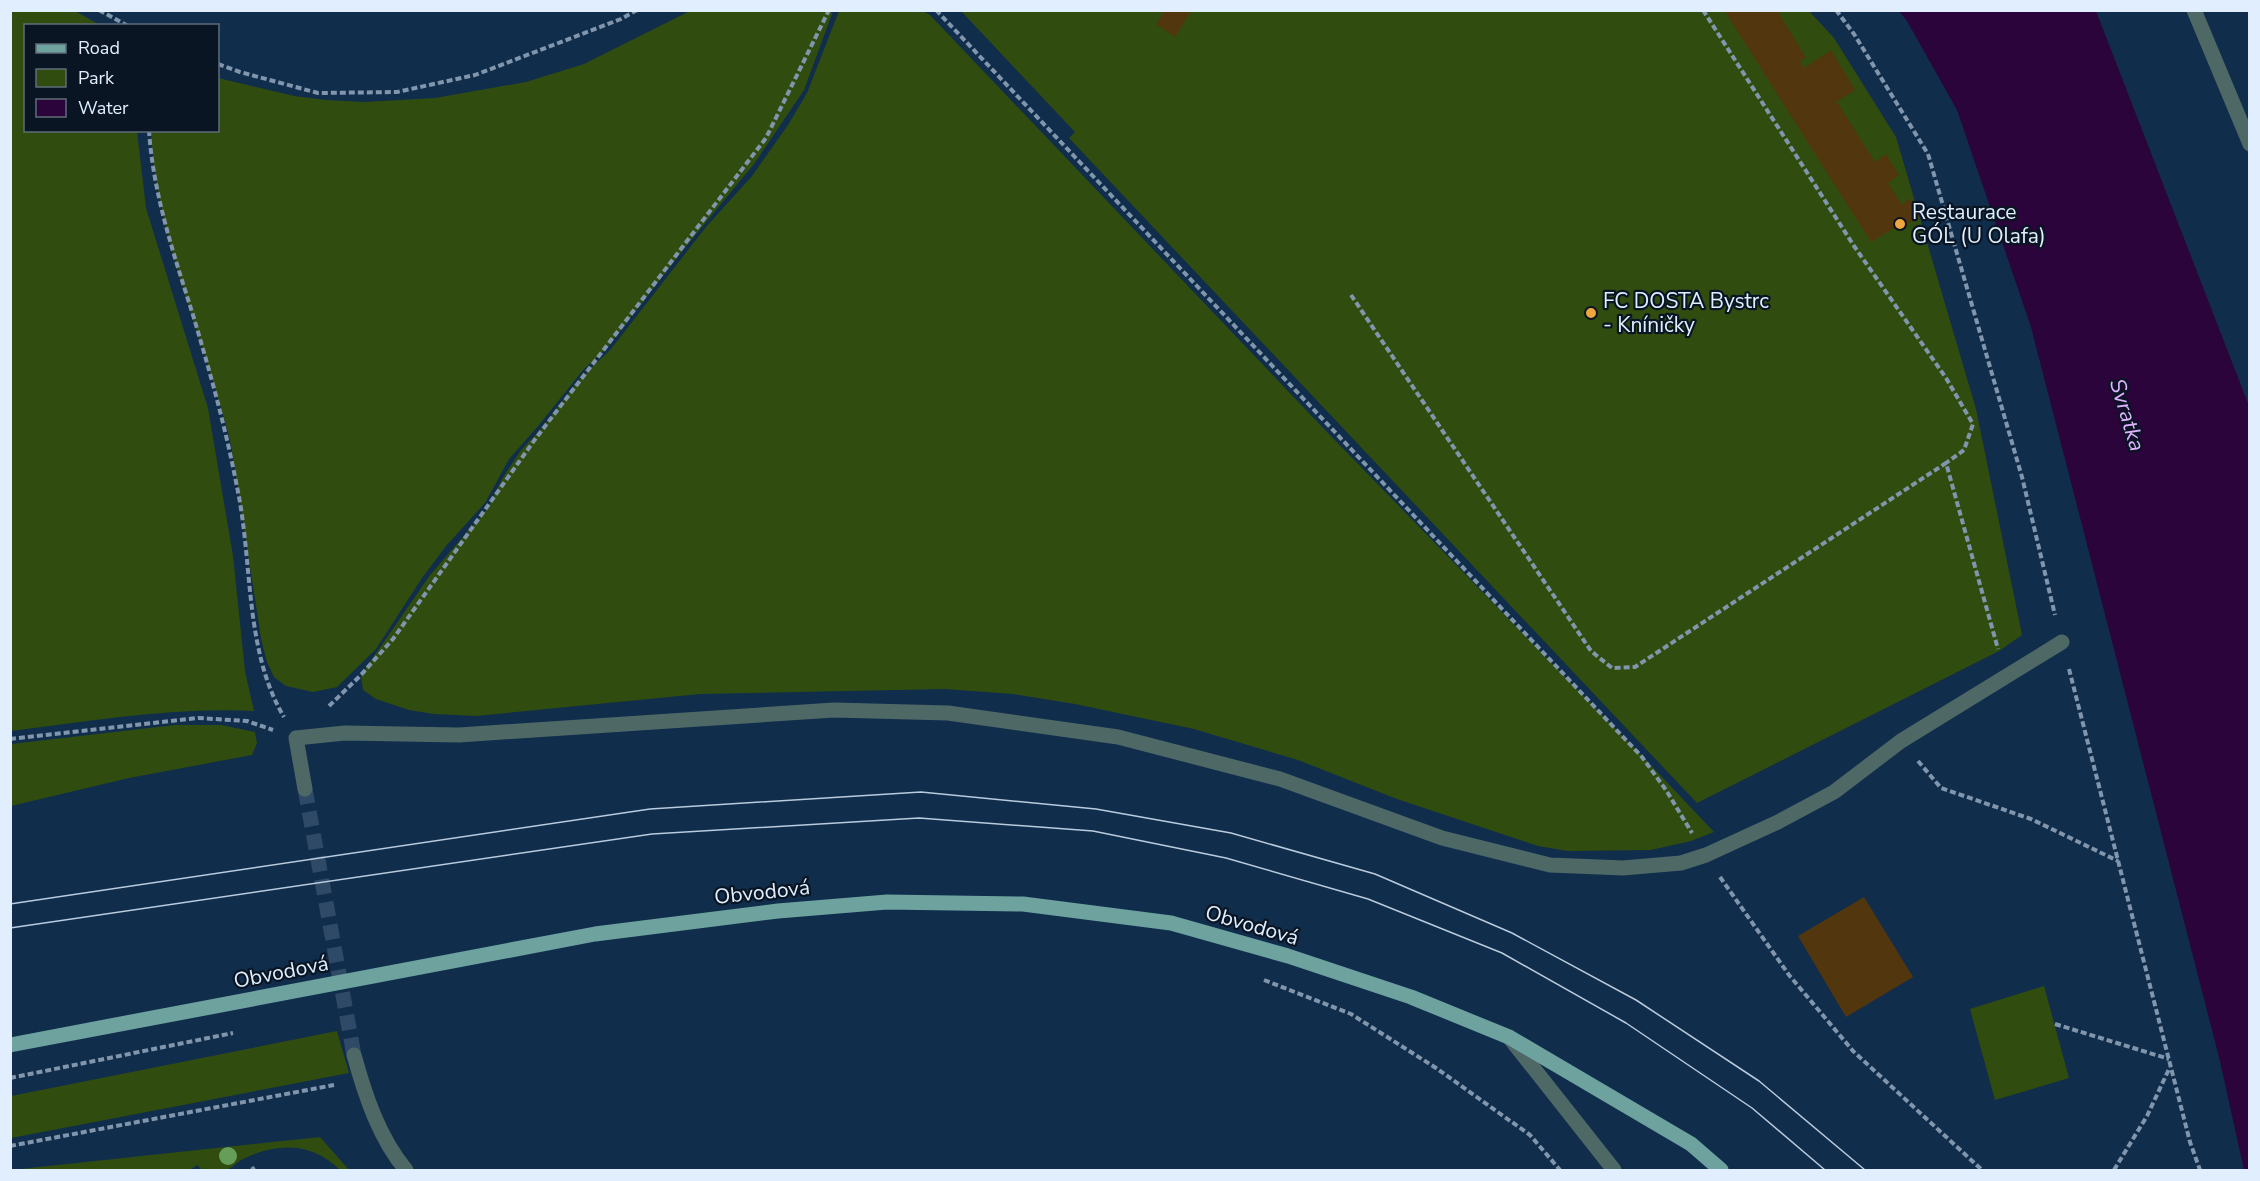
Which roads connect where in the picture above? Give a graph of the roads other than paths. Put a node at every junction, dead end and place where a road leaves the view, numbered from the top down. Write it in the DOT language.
graph roads {
  1 [pos="2194,10"];
  2 [pos="2250,144"];
  3 [pos="2062,642"];
  4 [pos="304,789"];
  5 [pos="1509,1037"];
  6 [pos="10,1045"];
  7 [pos="354,1055"];
  8 [pos="406,1170"];
  9 [pos="1614,1170"];
  10 [pos="1721,1170"];
  1 -- 2 [label="street"];
  3 -- 4 [label="street"];
  5 -- 6 [label="main road, Obvodová"];
  5 -- 9 [label="street, Obvodová"];
  5 -- 10 [label="main road, Obvodová"];
  7 -- 8 [label="street"];
}
